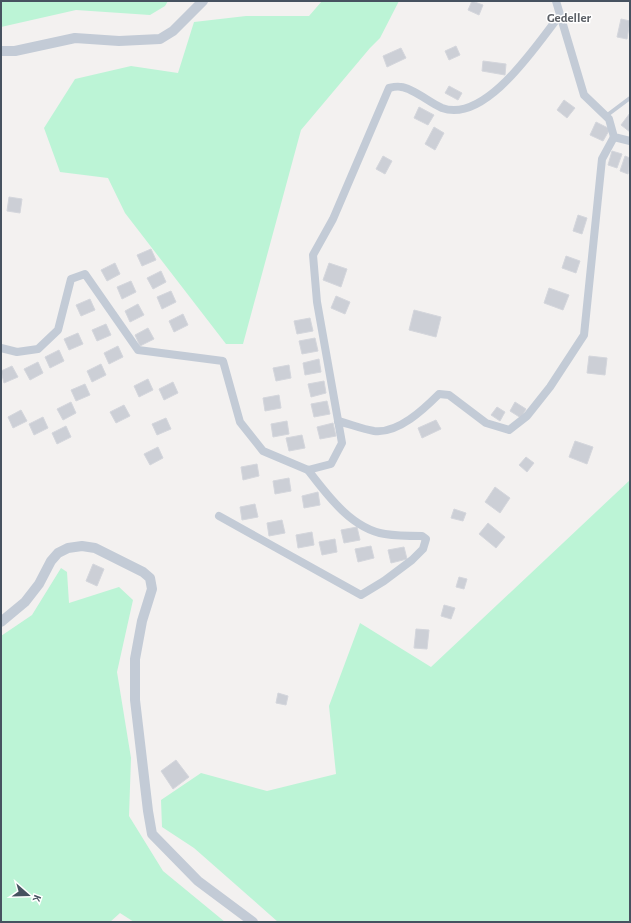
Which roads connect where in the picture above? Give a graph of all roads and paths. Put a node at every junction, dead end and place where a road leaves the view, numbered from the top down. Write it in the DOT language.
graph roads {
  1 [pos="203,1"];
  2 [pos="556,1"];
  3 [pos="560,15"];
  4 [pos="1,51"];
  5 [pos="630,98"];
  6 [pos="606,117"];
  7 [pos="614,137"];
  8 [pos="630,141"];
  9 [pos="1,348"];
  10 [pos="338,421"];
  11 [pos="308,470"];
  12 [pos="219,516"];
  13 [pos="1,622"];
  14 [pos="253,922"];
  1 -- 4 [label="street"];
  2 -- 3 [label="street"];
  3 -- 6 [label="street"];
  3 -- 10 [label="street"];
  5 -- 6 [label="lane"];
  6 -- 7 [label="street"];
  7 -- 8 [label="street"];
  7 -- 10 [label="street"];
  9 -- 11 [label="street"];
  10 -- 11 [label="street"];
  11 -- 12 [label="street"];
  13 -- 14 [label="street"];
}
